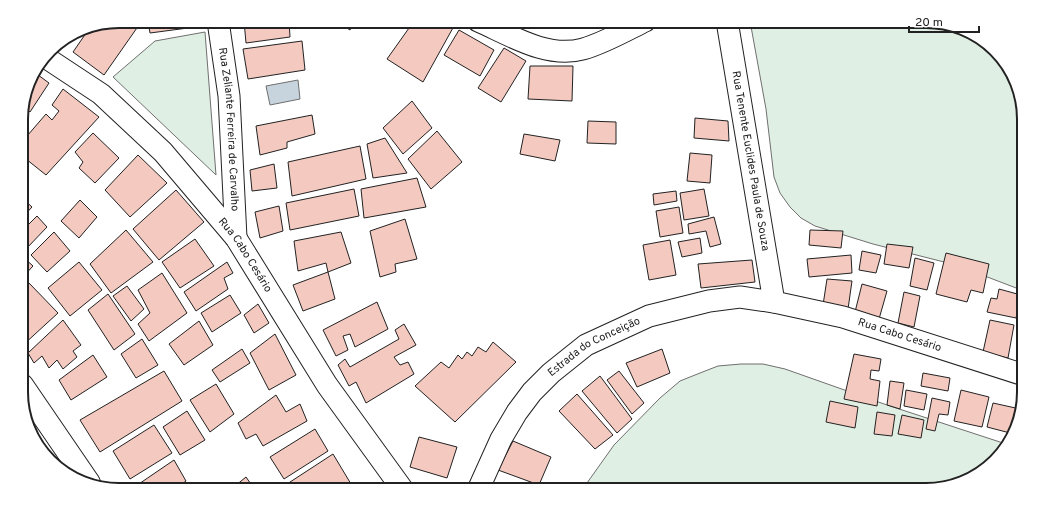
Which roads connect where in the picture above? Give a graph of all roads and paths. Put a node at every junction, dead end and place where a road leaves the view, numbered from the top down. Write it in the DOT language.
graph roads {
  1 [pos="219,28"];
  2 [pos="493,28"];
  3 [pos="629,28"];
  4 [pos="728,28"];
  5 [pos="50,60"];
  6 [pos="236,238"];
  7 [pos="774,302"];
  8 [pos="1017,373"];
  9 [pos="28,394"];
  10 [pos="83,476"];
  11 [pos="398,483"];
  12 [pos="481,483"];
  1 -- 6 [label="street, Rua Zeliante Ferreira de Carvalho"];
  2 -- 3 [label="street"];
  4 -- 7 [label="street, Rua Tenente Euclides Paula de Souza"];
  5 -- 6 [label="street, Rua Cabo Cesário"];
  6 -- 11 [label="street, Rua Cabo Cesário"];
  7 -- 8 [label="street, Rua Cabo Cesário"];
  7 -- 12 [label="street, Estrada do Conceição"];
  9 -- 10 [label="street"];
}
